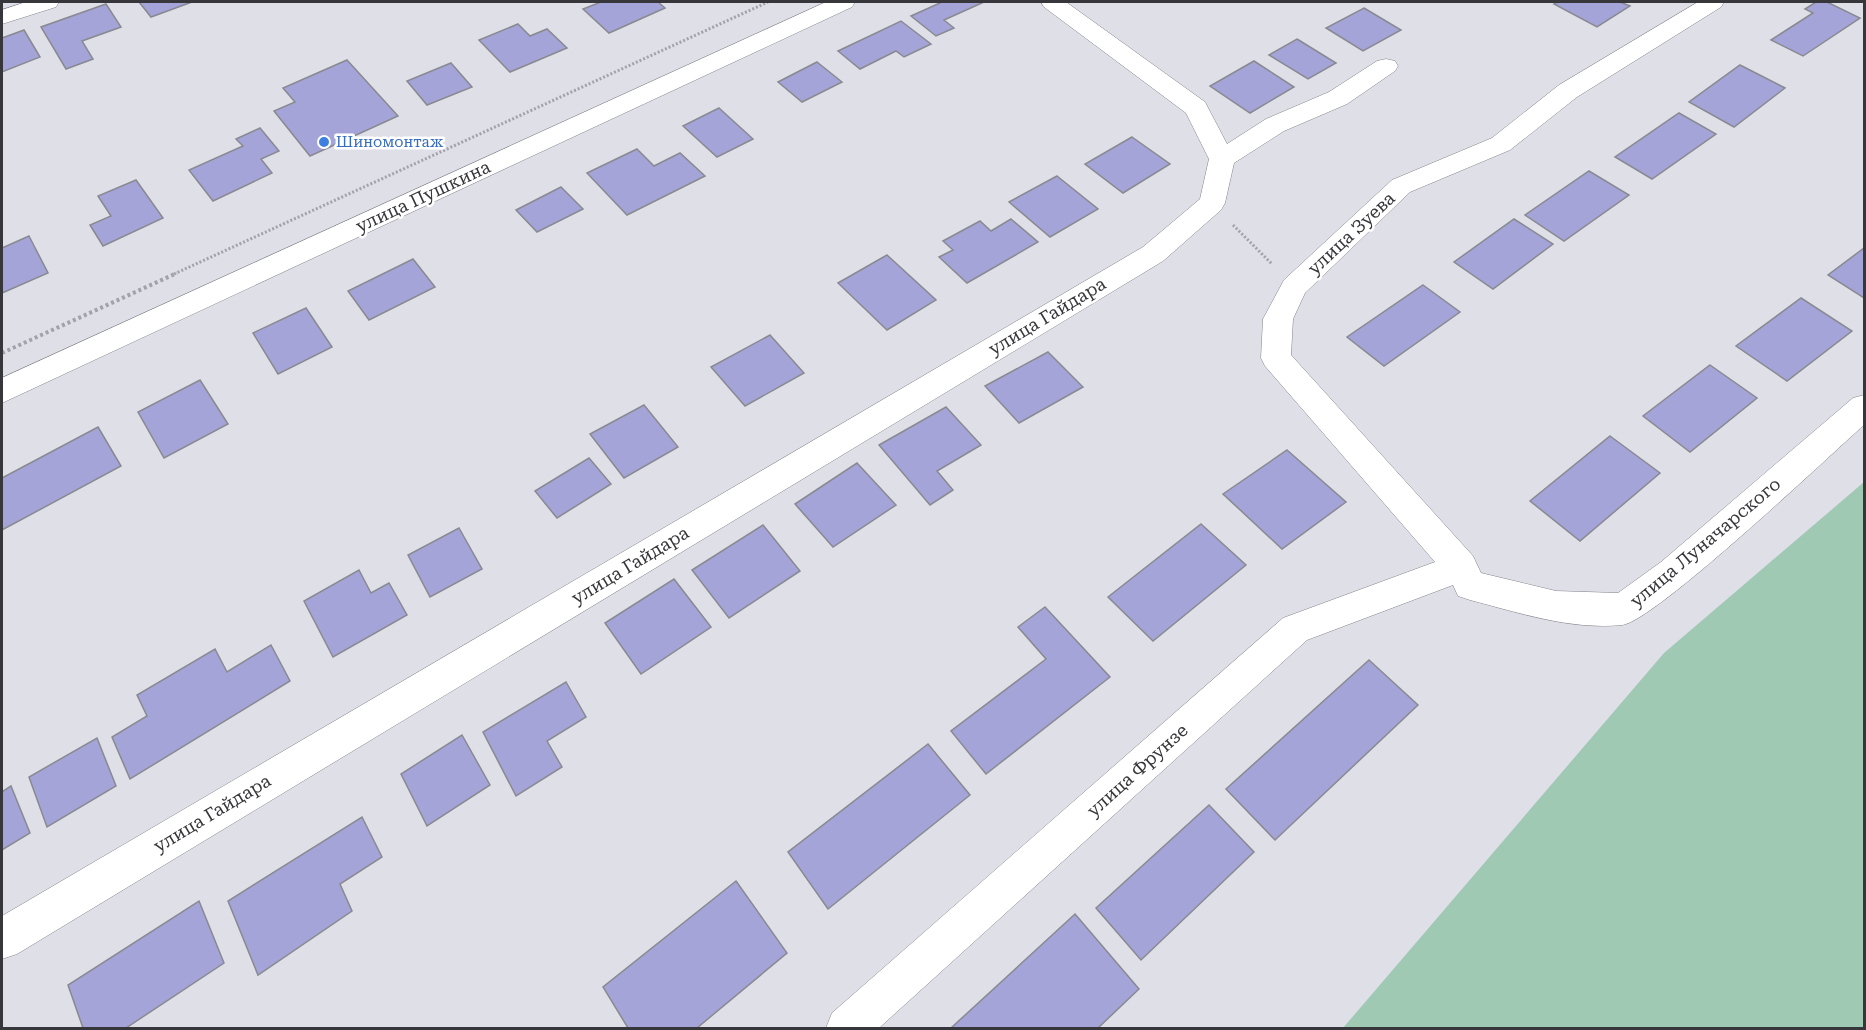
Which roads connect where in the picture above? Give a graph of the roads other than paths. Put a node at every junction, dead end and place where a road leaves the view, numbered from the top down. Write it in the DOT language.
graph roads {
  1 [pos="48,2"];
  2 [pos="844,2"];
  3 [pos="1052,2"];
  4 [pos="1713,2"];
  5 [pos="2,17"];
  6 [pos="1386,66"];
  7 [pos="1222,159"];
  8 [pos="2,391"];
  9 [pos="1864,407"];
  10 [pos="1461,567"];
  11 [pos="2,939"];
  12 [pos="847,1029"];
  1 -- 5 [label="street"];
  2 -- 8 [label="street, улица Пушкина"];
  3 -- 7 [label="street"];
  4 -- 10 [label="street, улица Зуева"];
  6 -- 7 [label="street"];
  7 -- 11 [label="street, улица Гайдара"];
  9 -- 10 [label="street, улица Луначарского"];
  10 -- 12 [label="street, улица Фрунзе"];
}
